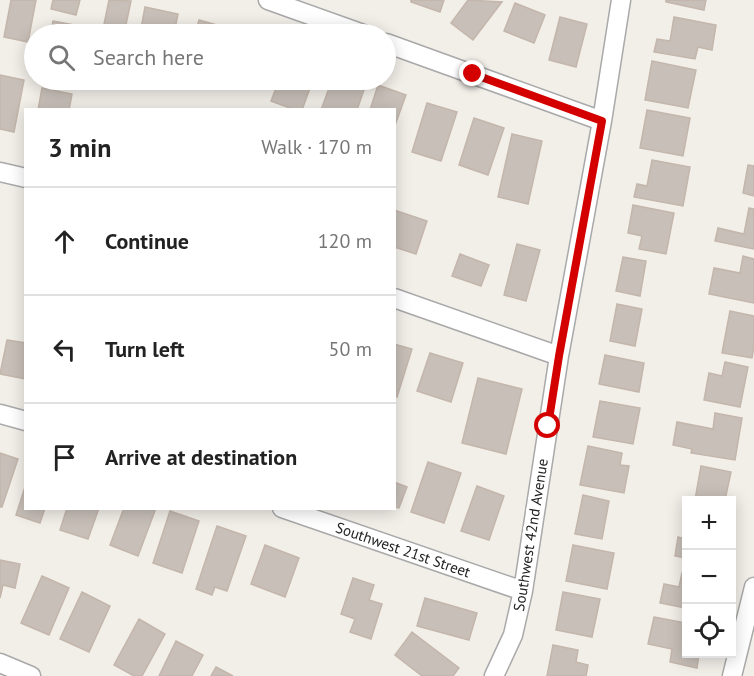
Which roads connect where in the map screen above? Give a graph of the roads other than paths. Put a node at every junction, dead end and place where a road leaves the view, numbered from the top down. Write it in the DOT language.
graph roads {
  1 [pos="268,0"];
  2 [pos="621,0"];
  3 [pos="335,24"];
  4 [pos="396,47"];
  5 [pos="602,121"];
  6 [pos="0,172"];
  7 [pos="24,178"];
  8 [pos="396,299"];
  9 [pos="559,356"];
  10 [pos="0,414"];
  11 [pos="24,420"];
  12 [pos="288,510"];
  13 [pos="754,587"];
  14 [pos="523,591"];
  15 [pos="0,663"];
  16 [pos="31,676"];
  17 [pos="494,676"];
  18 [pos="732,676"];
  1 -- 3 [label="street"];
  2 -- 5 [label="street, Southwest 42nd Avenue"];
  4 -- 5 [label="street"];
  5 -- 9 [label="street, Southwest 42nd Avenue"];
  6 -- 7 [label="street"];
  8 -- 9 [label="street"];
  9 -- 14 [label="street, Southwest 42nd Avenue"];
  10 -- 11 [label="street"];
  12 -- 14 [label="street, Southwest 21st Street"];
  13 -- 18 [label="street"];
  14 -- 17 [label="street, Southwest 42nd Avenue"];
  15 -- 16 [label="street"];
}
